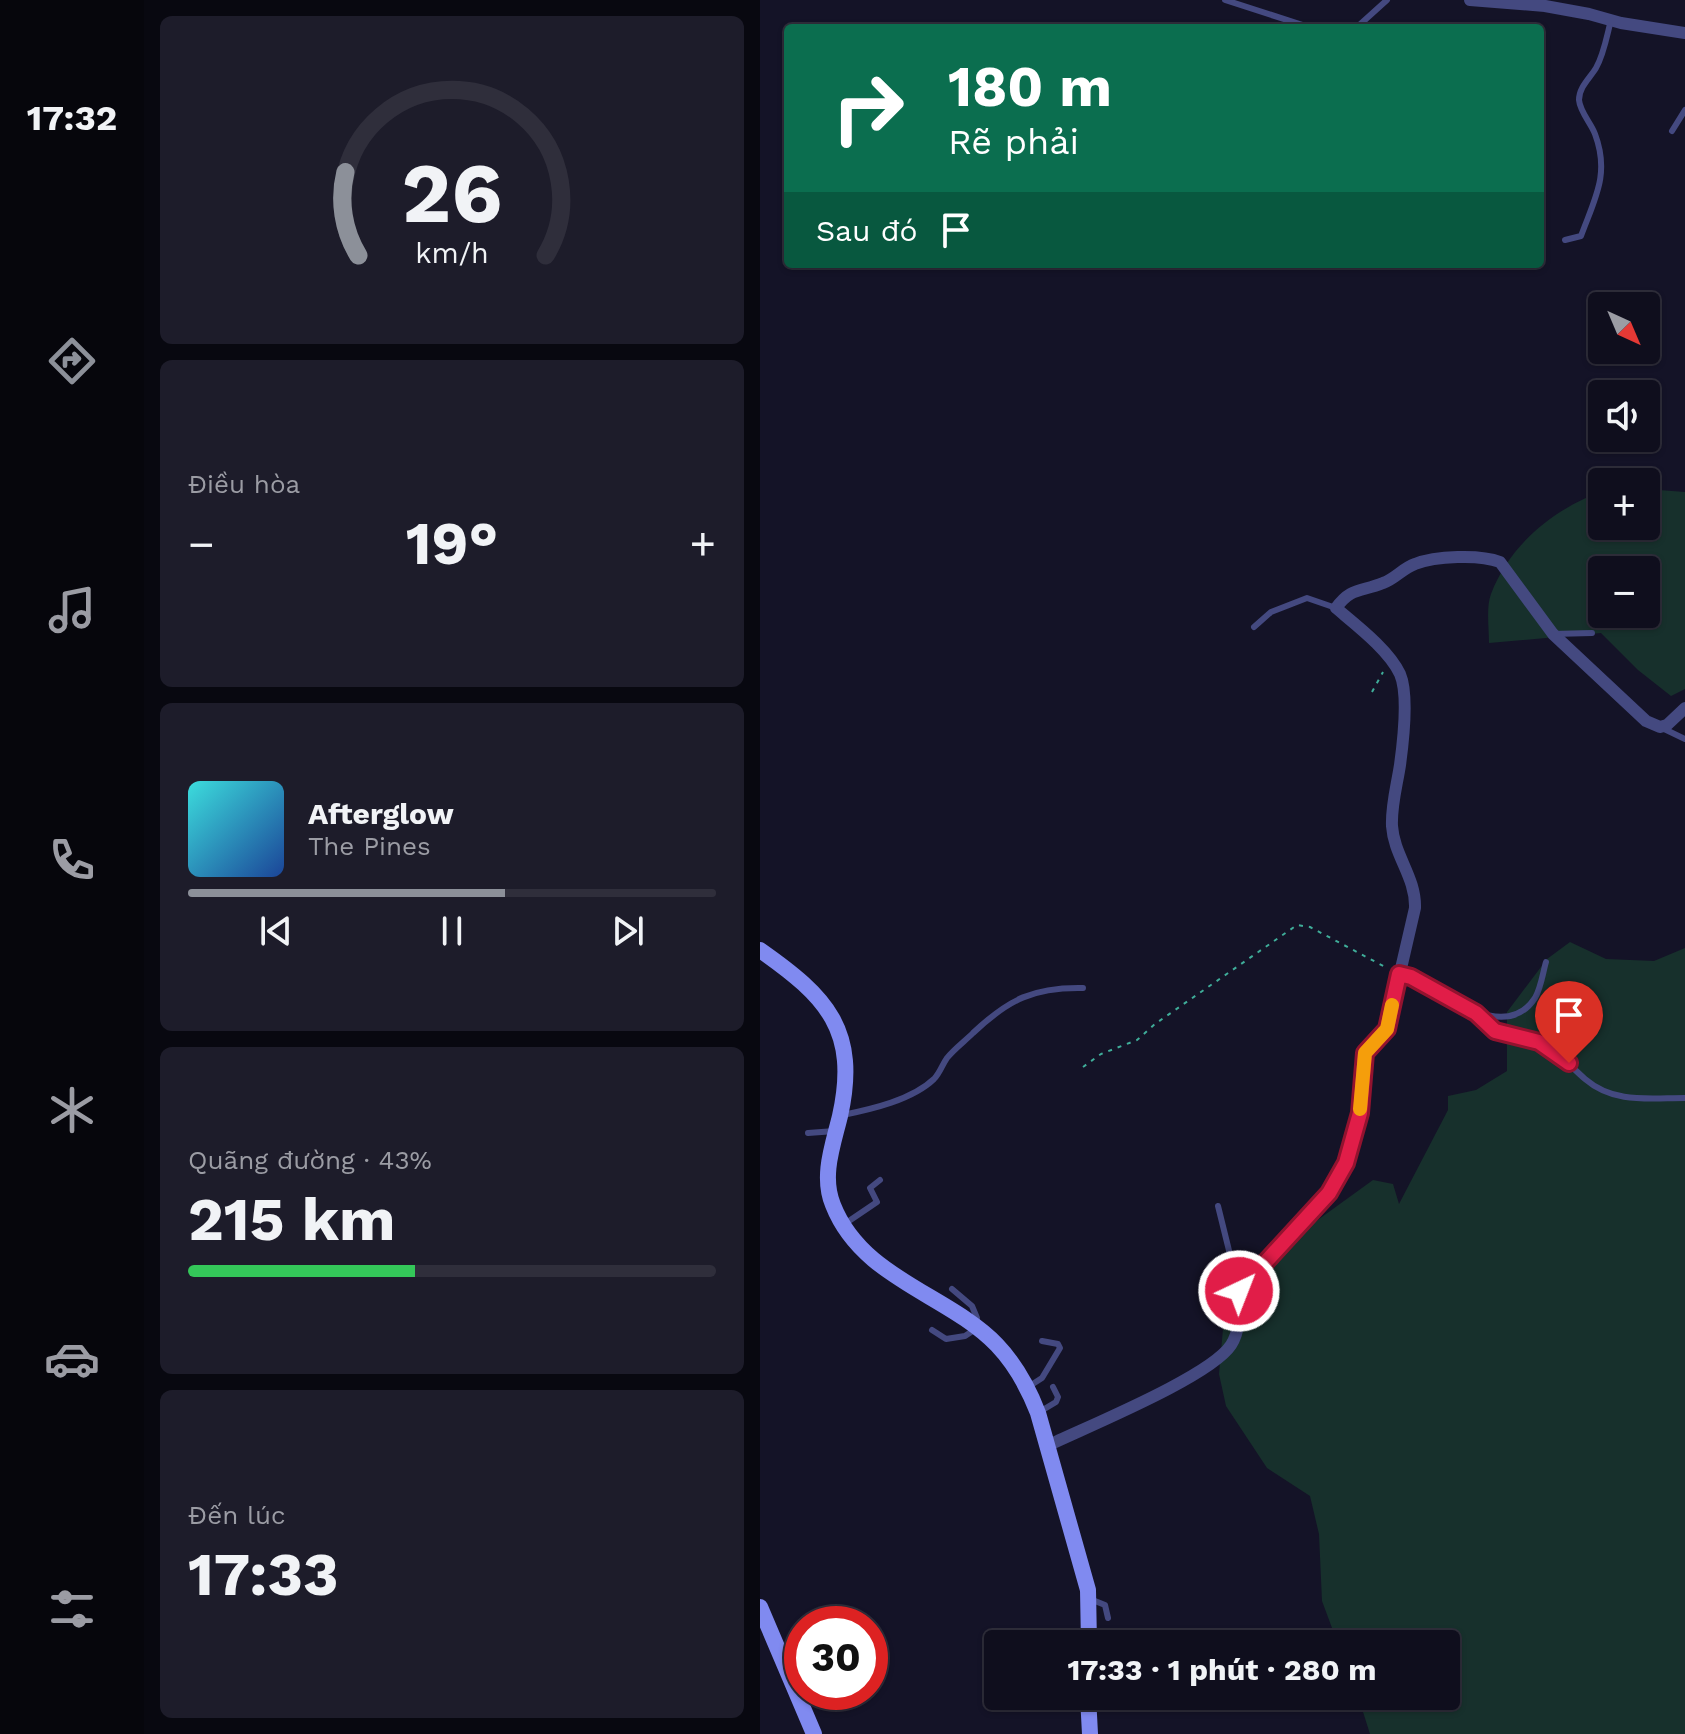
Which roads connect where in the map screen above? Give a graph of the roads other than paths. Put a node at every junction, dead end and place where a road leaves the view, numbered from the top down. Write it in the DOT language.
graph roads {
  1 [pos="1225,0"];
  2 [pos="1387,0"];
  3 [pos="1470,0"];
  4 [pos="1611,20"];
  5 [pos="1300,24"];
  6 [pos="1360,24"];
  7 [pos="1685,33"];
  8 [pos="1685,110"];
  9 [pos="1672,131"];
  10 [pos="1565,240"];
  11 [pos="1336,608"];
  12 [pos="1254,627"];
  13 [pos="1592,633"];
  14 [pos="1553,634"];
  15 [pos="1685,708"];
  16 [pos="1660,727"];
  17 [pos="1685,739"];
  18 [pos="760,950"];
  19 [pos="1546,962"];
  20 [pos="1399,974"];
  21 [pos="1083,988"];
  22 [pos="1476,1013"];
  23 [pos="1685,1098"];
  24 [pos="837,1123"];
  25 [pos="808,1133"];
  26 [pos="880,1180"];
  27 [pos="1218,1206"];
  28 [pos="843,1225"];
  29 [pos="952,1289"];
  30 [pos="1239,1291"];
  31 [pos="975,1327"];
  32 [pos="932,1330"];
  33 [pos="1042,1341"];
  34 [pos="1028,1387"];
  35 [pos="1053,1387"];
  36 [pos="1038,1413"];
  37 [pos="1047,1446"];
  38 [pos="1090,1599"];
  39 [pos="760,1607"];
  40 [pos="1108,1618"];
  41 [pos="1089,1630"];
  42 [pos="1088,1710"];
  43 [pos="814,1734"];
  44 [pos="1090,1734"];
  1 -- 5 [label="lane"];
  2 -- 6 [label="lane"];
  3 -- 4 [label="street"];
  4 -- 7 [label="street"];
  4 -- 10 [label="lane"];
  8 -- 9 [label="lane"];
  11 -- 12 [label="lane"];
  11 -- 14 [label="street"];
  11 -- 20 [label="street"];
  13 -- 14 [label="lane"];
  14 -- 16 [label="street"];
  15 -- 16 [label="street"];
  16 -- 17 [label="lane"];
  18 -- 24 [label="street"];
  19 -- 22 [label="lane"];
  20 -- 22 [label="lane"];
  20 -- 30 [label="street"];
  21 -- 24 [label="lane"];
  22 -- 23 [label="lane"];
  24 -- 25 [label="lane"];
  24 -- 28 [label="street"];
  26 -- 28 [label="lane"];
  27 -- 30 [label="lane"];
  28 -- 31 [label="street"];
  29 -- 31 [label="lane"];
  30 -- 37 [label="street"];
  31 -- 32 [label="lane"];
  31 -- 34 [label="street"];
  33 -- 34 [label="lane"];
  34 -- 36 [label="street"];
  35 -- 36 [label="lane"];
  36 -- 37 [label="street"];
  37 -- 38 [label="street"];
  38 -- 40 [label="lane"];
  38 -- 41 [label="street"];
  39 -- 43 [label="street"];
  42 -- 44 [label="street"];
}
